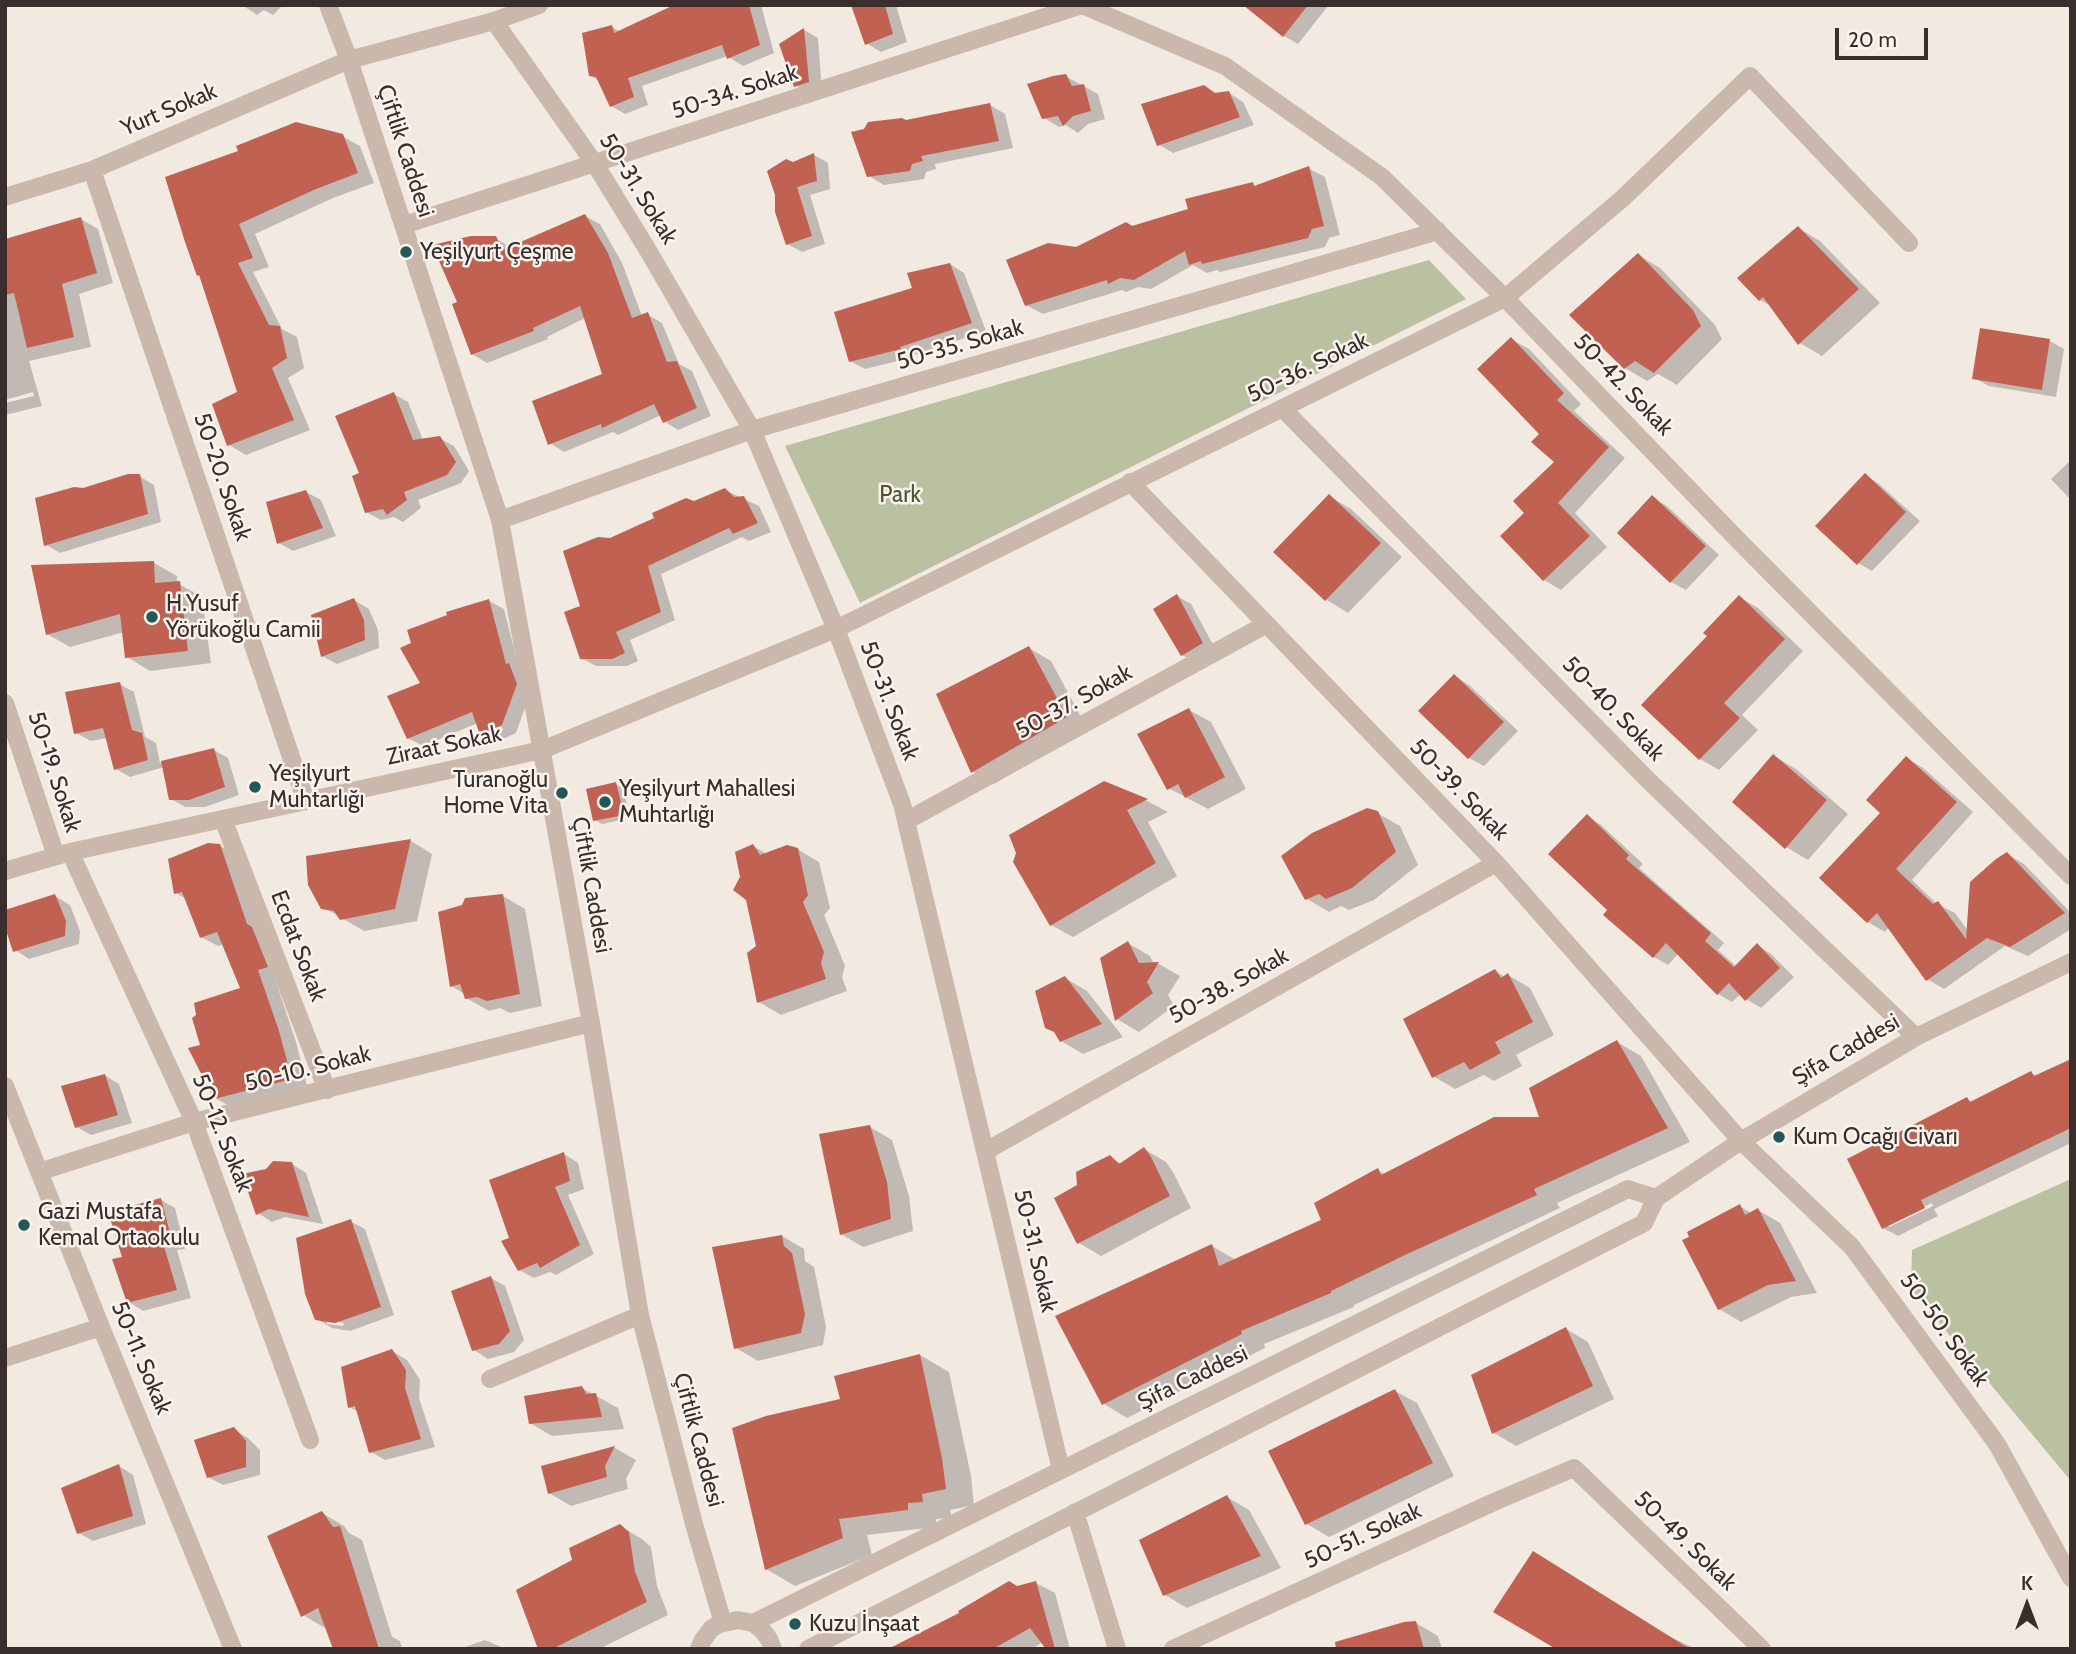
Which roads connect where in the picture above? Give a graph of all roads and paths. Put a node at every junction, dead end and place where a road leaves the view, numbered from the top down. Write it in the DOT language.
graph roads {
  1 [pos="328,5"];
  2 [pos="538,5"];
  3 [pos="1082,5"];
  4 [pos="494,21"];
  5 [pos="349,60"];
  6 [pos="595,164"];
  7 [pos="92,170"];
  8 [pos="5,197"];
  9 [pos="404,225"];
  10 [pos="1438,231"];
  11 [pos="1909,243"];
  12 [pos="1505,298"];
  13 [pos="1282,408"];
  14 [pos="752,430"];
  15 [pos="1130,482"];
  16 [pos="500,520"];
  17 [pos="1265,625"];
  18 [pos="836,629"];
  19 [pos="5,703"];
  20 [pos="542,750"];
  21 [pos="306,801"];
  22 [pos="223,819"];
  23 [pos="906,821"];
  24 [pos="63,854"];
  25 [pos="1496,863"];
  26 [pos="5,871"];
  27 [pos="2071,876"];
  28 [pos="2071,962"];
  29 [pos="591,1023"];
  30 [pos="1916,1037"];
  31 [pos="5,1086"];
  32 [pos="327,1090"];
  33 [pos="194,1122"];
  34 [pos="1741,1141"];
  35 [pos="985,1151"];
  36 [pos="39,1171"];
  37 [pos="1656,1198"];
  38 [pos="640,1315"];
  39 [pos="101,1327"];
  40 [pos="5,1358"];
  41 [pos="490,1379"];
  42 [pos="310,1440"];
  43 [pos="1574,1468"];
  44 [pos="1062,1470"];
  45 [pos="1075,1512"];
  46 [pos="2071,1578"];
  47 [pos="723,1623"];
  48 [pos="753,1623"];
  49 [pos="1212,1642"];
  50 [pos="699,1648"];
  51 [pos="233,1649"];
  52 [pos="773,1649"];
  53 [pos="808,1649"];
  54 [pos="1117,1649"];
  55 [pos="1173,1649"];
  56 [pos="1762,1649"];
  1 -- 5 [label="street, Çiftlik Caddesi"];
  2 -- 4 [label="street, Yurt Sokak"];
  3 -- 6 [label="street, 50-34. Sokak"];
  3 -- 10 [label="street, 50-42. Sokak"];
  4 -- 5 [label="street, Yurt Sokak"];
  4 -- 6 [label="street, 50-31. Sokak"];
  5 -- 7 [label="street, Yurt Sokak"];
  5 -- 9 [label="street, Çiftlik Caddesi"];
  6 -- 9 [label="street, 50-34. Sokak"];
  6 -- 14 [label="street, 50-31. Sokak"];
  7 -- 8 [label="street, Yurt Sokak"];
  7 -- 21 [label="street, 50-20. Sokak"];
  9 -- 16 [label="street, Çiftlik Caddesi"];
  10 -- 12 [label="street, 50-42. Sokak"];
  10 -- 14 [label="street, 50-35. Sokak"];
  11 -- 12 [label="street, 50-36. Sokak"];
  12 -- 13 [label="street, 50-36. Sokak"];
  12 -- 27 [label="street, 50-42. Sokak"];
  13 -- 15 [label="street, 50-36. Sokak"];
  13 -- 30 [label="street, 50-40. Sokak"];
  14 -- 16 [label="street, 50-35. Sokak"];
  14 -- 18 [label="street, 50-31. Sokak"];
  15 -- 17 [label="street, 50-39. Sokak"];
  15 -- 18 [label="street, 50-36. Sokak"];
  16 -- 20 [label="street, Çiftlik Caddesi"];
  17 -- 23 [label="street, 50-37. Sokak"];
  17 -- 25 [label="street, 50-39. Sokak"];
  18 -- 20 [label="street, Ziraat Sokak"];
  18 -- 23 [label="street, 50-31. Sokak"];
  19 -- 24 [label="street, 50-19. Sokak"];
  20 -- 21 [label="street, Ziraat Sokak"];
  20 -- 29 [label="street, Çiftlik Caddesi"];
  21 -- 22 [label="street, Ziraat Sokak"];
  22 -- 24 [label="street, Ziraat Sokak"];
  22 -- 32 [label="street, Ecdat Sokak"];
  23 -- 35 [label="street, 50-31. Sokak"];
  24 -- 26 [label="street, Ziraat Sokak"];
  24 -- 33 [label="street, 50-12. Sokak"];
  25 -- 34 [label="street, 50-39. Sokak"];
  25 -- 35 [label="street, 50-38. Sokak"];
  28 -- 30 [label="street, Şifa Caddesi"];
  29 -- 32 [label="street, 50-10. Sokak"];
  29 -- 38 [label="street, Çiftlik Caddesi"];
  30 -- 34 [label="street, Şifa Caddesi"];
  31 -- 36 [label="street, 50-11. Sokak"];
  32 -- 33 [label="street, 50-10. Sokak"];
  33 -- 36 [label="street, 50-10. Sokak"];
  33 -- 42 [label="street, 50-12. Sokak"];
  34 -- 37 [label="street, Şifa Caddesi"];
  34 -- 46 [label="street, 50-50. Sokak"];
  35 -- 44 [label="street, 50-31. Sokak"];
  36 -- 39 [label="street, 50-11. Sokak"];
  37 -- 44 [label="street, Şifa Caddesi"];
  37 -- 45 [label="street, Şifa Caddesi"];
  38 -- 41 [label="street"];
  38 -- 47 [label="street, Çiftlik Caddesi"];
  39 -- 40 [label="street"];
  39 -- 51 [label="street, 50-11. Sokak"];
  43 -- 49 [label="street, 50-51. Sokak"];
  43 -- 56 [label="street, 50-49. Sokak"];
  44 -- 48 [label="street, Şifa Caddesi"];
  45 -- 53 [label="street, Şifa Caddesi"];
  45 -- 54 [label="street"];
  47 -- 48 [label="street"];
  47 -- 50 [label="street"];
  48 -- 52 [label="street"];
  49 -- 55 [label="street, 50-51. Sokak"];
}
